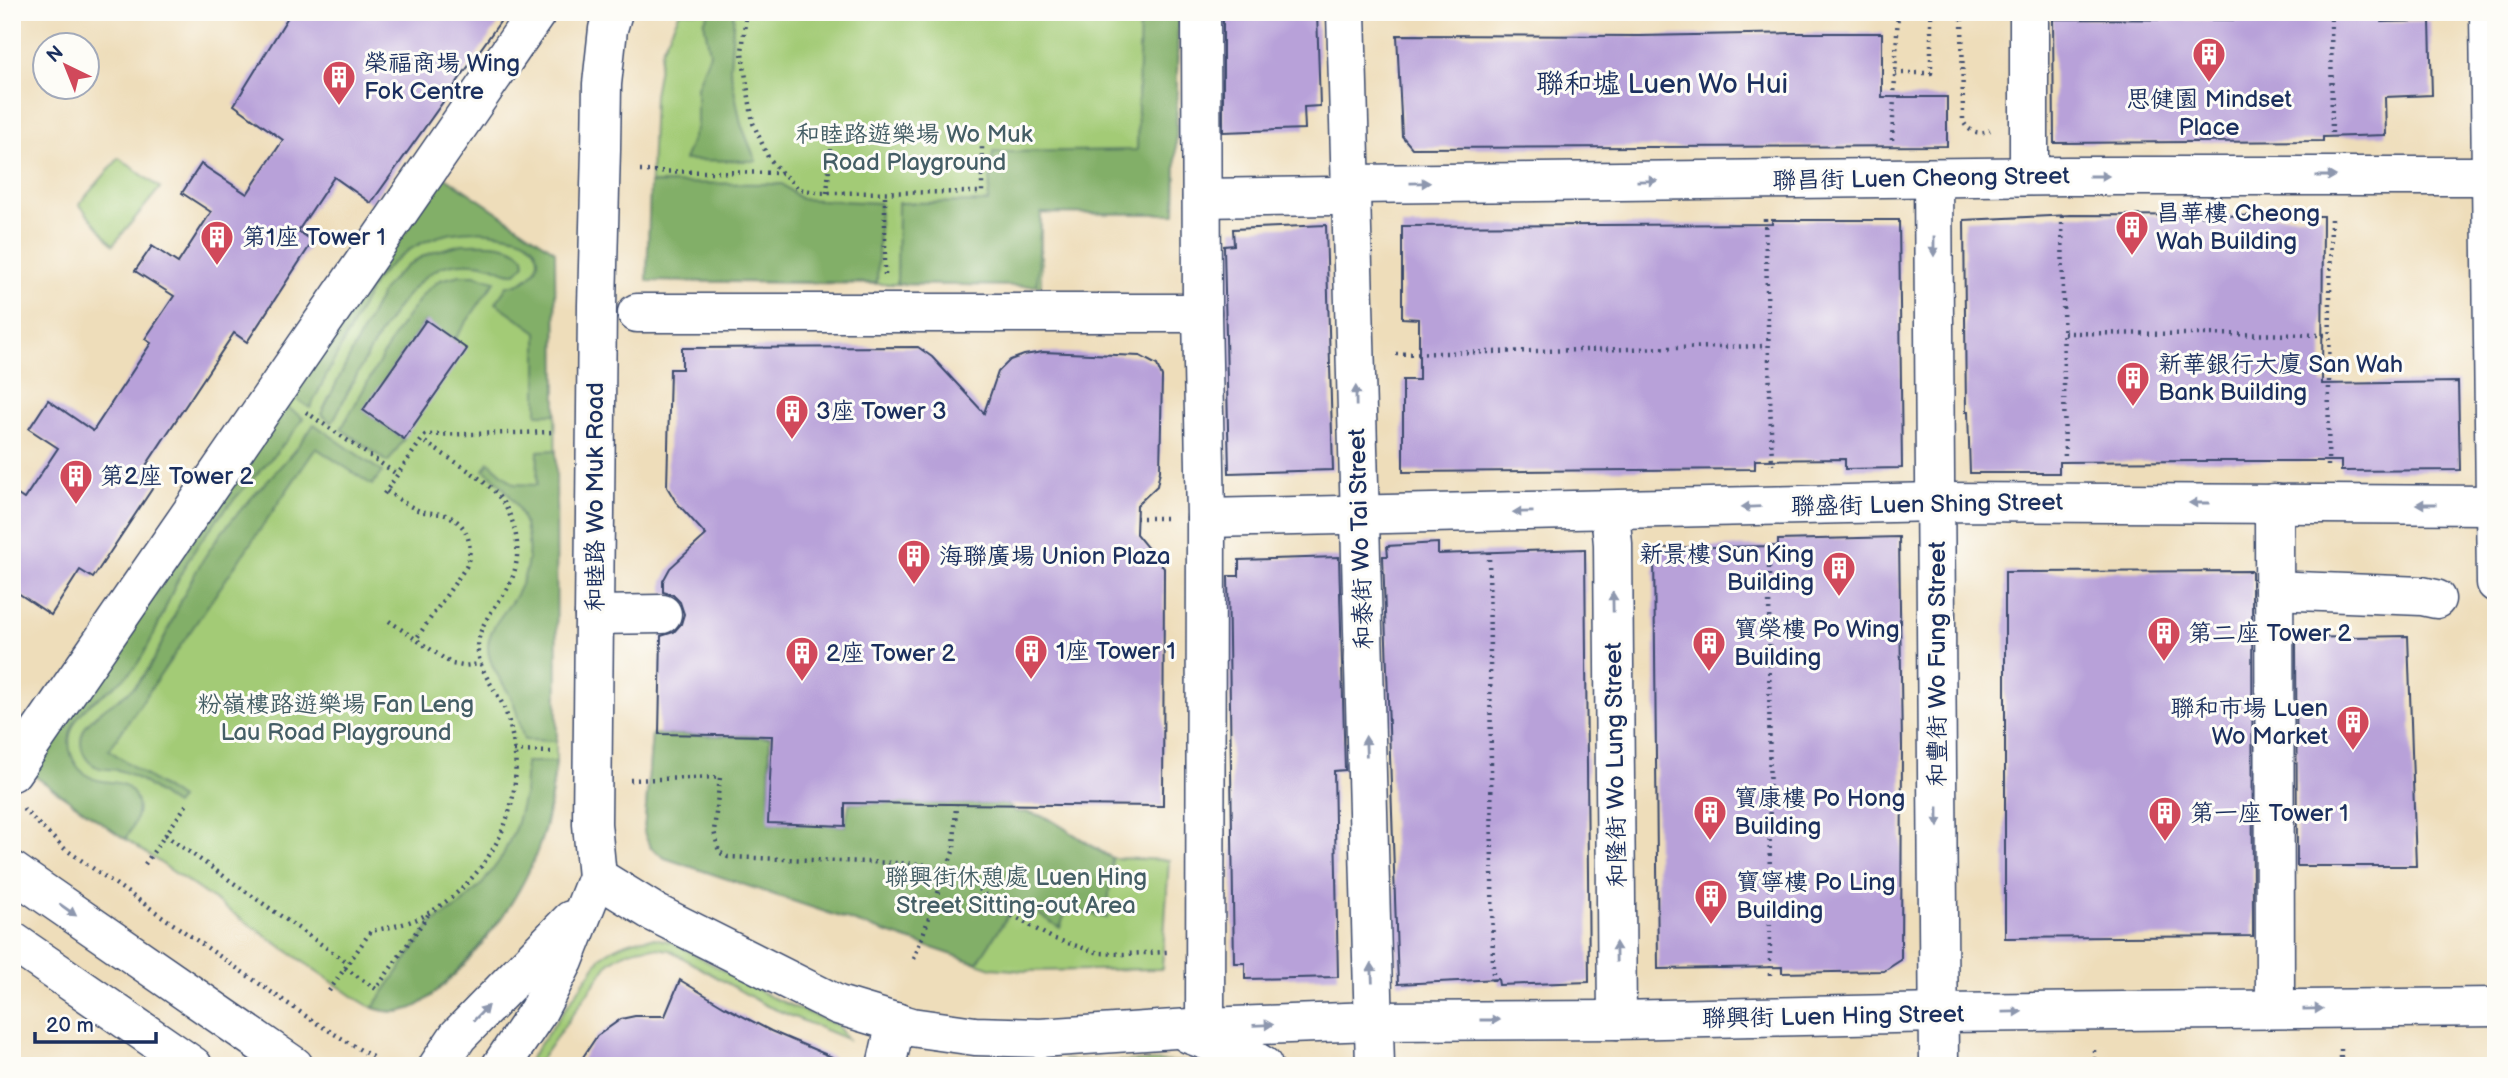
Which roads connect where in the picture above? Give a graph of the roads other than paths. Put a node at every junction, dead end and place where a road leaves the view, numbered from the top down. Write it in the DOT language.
graph roads {
  1 [pos="537,12"];
  2 [pos="612,12"];
  3 [pos="635,12"];
  4 [pos="1201,12"];
  5 [pos="1346,12"];
  6 [pos="2029,12"];
  7 [pos="2489,12"];
  8 [pos="602,84"];
  9 [pos="2029,176"];
  10 [pos="2490,176"];
  11 [pos="1933,178"];
  12 [pos="1342,190"];
  13 [pos="1202,198"];
  14 [pos="637,313"];
  15 [pos="1202,313"];
  16 [pos="1936,502"];
  17 [pos="2274,503"];
  18 [pos="2495,506"];
  19 [pos="1610,511"];
  20 [pos="1359,514"];
  21 [pos="1206,518"];
  22 [pos="2496,583"];
  23 [pos="2274,590"];
  24 [pos="2436,599"];
  25 [pos="662,614"];
  26 [pos="594,615"];
  27 [pos="17,790"];
  28 [pos="12,871"];
  29 [pos="591,892"];
  30 [pos="12,941"];
  31 [pos="2496,1007"];
  32 [pos="2275,1009"];
  33 [pos="1939,1013"];
  34 [pos="1617,1020"];
  35 [pos="1373,1021"];
  36 [pos="897,1022"];
  37 [pos="1188,1028"];
  38 [pos="1039,1052"];
  39 [pos="193,1066"];
  40 [pos="294,1066"];
  41 [pos="438,1066"];
  42 [pos="501,1066"];
  43 [pos="886,1066"];
  44 [pos="1263,1066"];
  45 [pos="1375,1066"];
  46 [pos="1939,1066"];
  1 -- 27 [label="street"];
  2 -- 8 [label="street, 和睦路 Wo Muk Road"];
  3 -- 8 [label="street, 和睦路 Wo Muk Road"];
  4 -- 13 [label="street"];
  5 -- 12 [label="street, 和泰街 Wo Tai Street"];
  6 -- 9 [label="street"];
  7 -- 10 [label="street"];
  8 -- 26 [label="street, 和睦路 Wo Muk Road"];
  9 -- 10 [label="street, 聯昌街 Luen Cheong Street, one-way"];
  9 -- 11 [label="street, 聯昌街 Luen Cheong Street"];
  10 -- 18 [label="street"];
  12 -- 11 [label="street, 聯昌街 Luen Cheong Street, one-way"];
  11 -- 16 [label="street, 和豐街 Wo Fung Street, one-way"];
  12 -- 13 [label="street, 聯昌街 Luen Cheong Street"];
  20 -- 12 [label="street, 和泰街 Wo Tai Street, one-way"];
  13 -- 15 [label="street"];
  14 -- 15 [label="street"];
  15 -- 21 [label="street"];
  17 -- 16 [label="street, 聯盛街 Luen Shing Street, one-way"];
  16 -- 19 [label="street, 聯盛街 Luen Shing Street, one-way"];
  16 -- 33 [label="street, 和豐街 Wo Fung Street, one-way"];
  18 -- 17 [label="street, 聯盛街 Luen Shing Street, one-way"];
  17 -- 23 [label="street"];
  18 -- 22 [label="street"];
  19 -- 20 [label="street, 聯盛街 Luen Shing Street, one-way"];
  34 -- 19 [label="street, 和隆街 Wo Lung Street, one-way"];
  20 -- 21 [label="street, 聯盛街 Luen Shing Street"];
  35 -- 20 [label="street, 和泰街 Wo Tai Street, one-way"];
  21 -- 37 [label="street"];
  23 -- 24 [label="street"];
  23 -- 32 [label="street"];
  25 -- 26 [label="street"];
  26 -- 29 [label="street, 和睦路 Wo Muk Road"];
  28 -- 40 [label="street, one-way"];
  29 -- 36 [label="street, 聯興街 Luen Hing Street"];
  41 -- 29 [label="street, one-way"];
  29 -- 42 [label="street, 和睦路 Wo Muk Road"];
  30 -- 39 [label="street"];
  32 -- 31 [label="street, 聯興街 Luen Hing Street, one-way"];
  33 -- 32 [label="street, 聯興街 Luen Hing Street, one-way"];
  33 -- 34 [label="street, 聯興街 Luen Hing Street"];
  33 -- 46 [label="street, 和豐街 Wo Fung Street"];
  35 -- 34 [label="street, 聯興街 Luen Hing Street, one-way"];
  37 -- 35 [label="street, 聯興街 Luen Hing Street, one-way"];
  35 -- 45 [label="street, 和泰街 Wo Tai Street"];
  36 -- 38 [label="street, 聯興街 Luen Hing Street"];
  36 -- 43 [label="street"];
  37 -- 38 [label="street, 聯興街 Luen Hing Street"];
  37 -- 44 [label="street, 聯興街 Luen Hing Street"];
}
